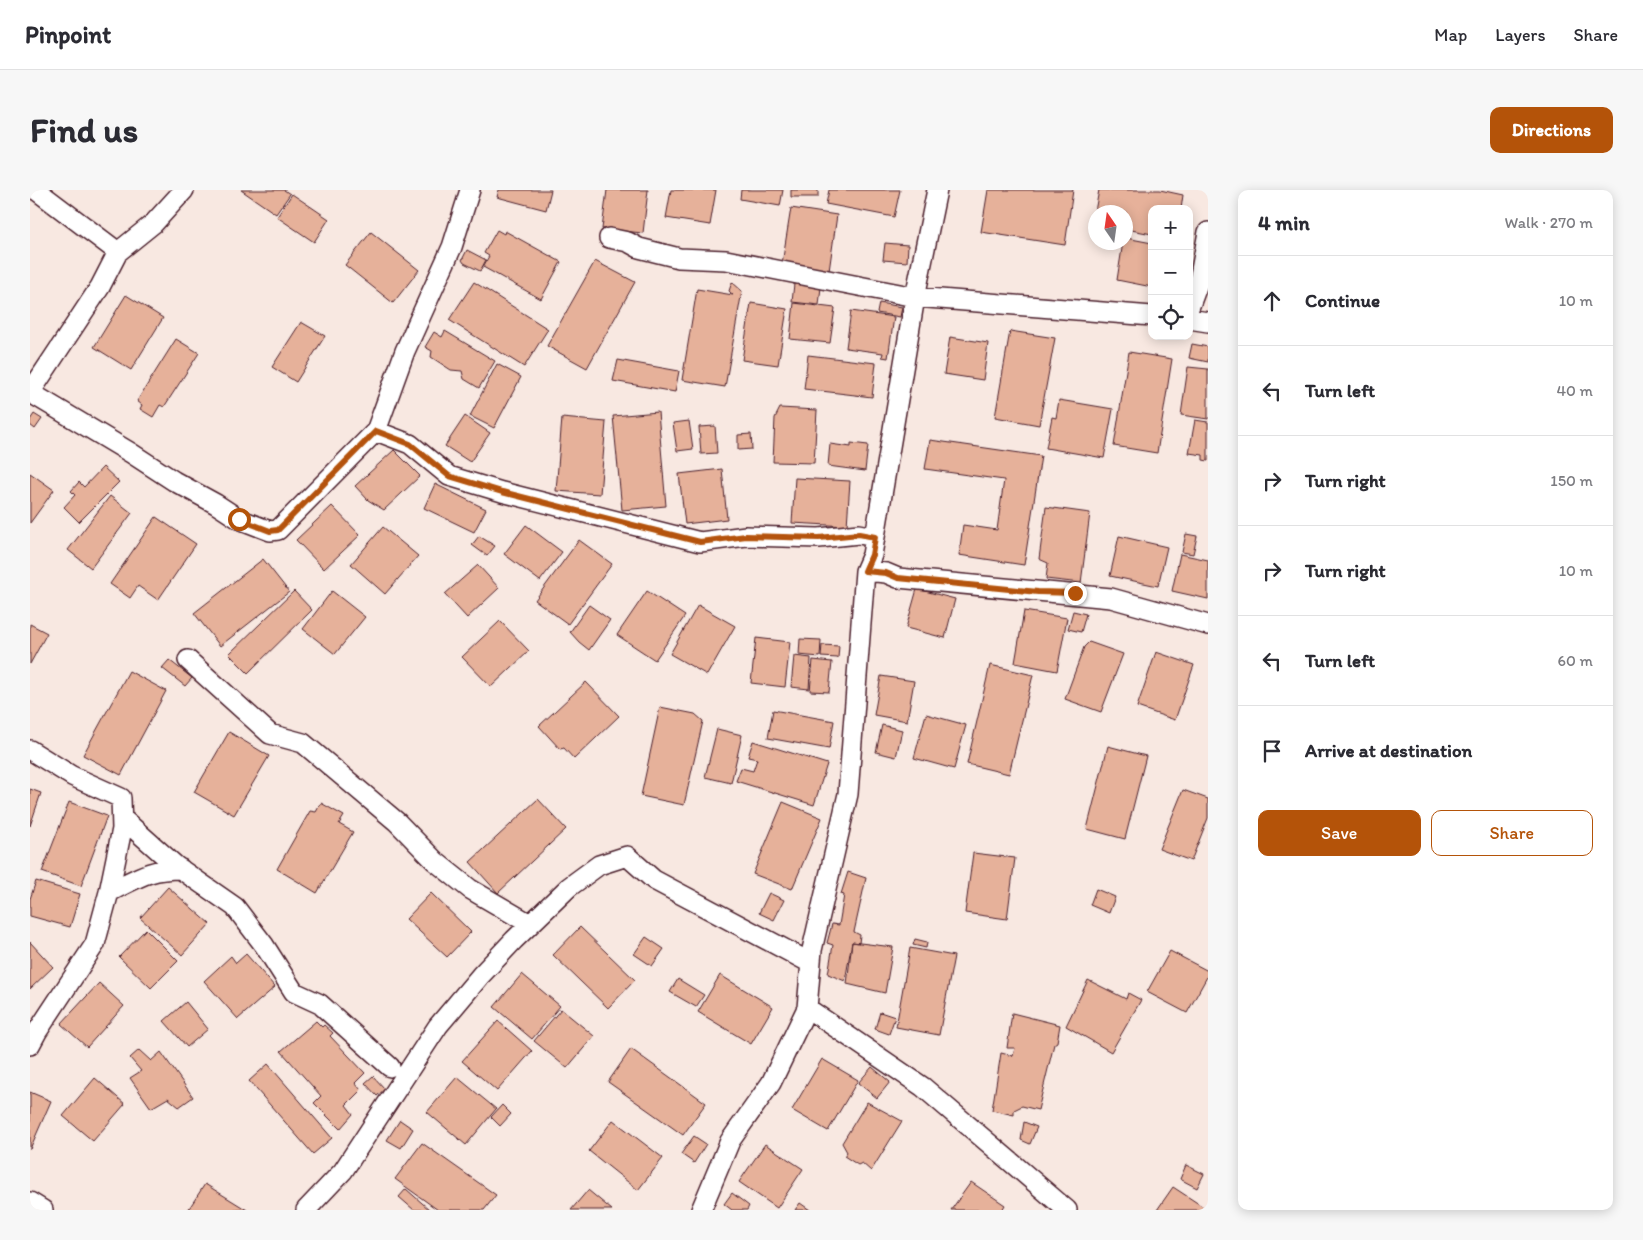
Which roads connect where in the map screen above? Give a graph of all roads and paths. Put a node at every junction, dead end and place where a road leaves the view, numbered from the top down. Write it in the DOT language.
graph roads {
  1 [pos="36,190"];
  2 [pos="184,190"];
  3 [pos="470,190"];
  4 [pos="937,190"];
  5 [pos="1208,232"];
  6 [pos="609,238"];
  7 [pos="118,252"];
  8 [pos="1193,297"];
  9 [pos="915,298"];
  10 [pos="1148,316"];
  11 [pos="1193,320"];
  12 [pos="1208,322"];
  13 [pos="30,393"];
  14 [pos="376,431"];
  15 [pos="875,537"];
  16 [pos="865,571"];
  17 [pos="1208,624"];
  18 [pos="188,660"];
  19 [pos="30,750"];
  20 [pos="122,818"];
  21 [pos="181,869"];
  22 [pos="109,892"];
  23 [pos="530,924"];
  24 [pos="805,960"];
  25 [pos="807,1008"];
  26 [pos="30,1045"];
  27 [pos="390,1067"];
  28 [pos="30,1202"];
  29 [pos="43,1210"];
  30 [pos="306,1210"];
  31 [pos="701,1210"];
  32 [pos="1067,1210"];
  1 -- 7 [label="street"];
  2 -- 7 [label="street"];
  3 -- 14 [label="street"];
  4 -- 9 [label="street"];
  5 -- 8 [label="street"];
  6 -- 9 [label="street"];
  7 -- 13 [label="street"];
  9 -- 10 [label="street"];
  9 -- 15 [label="street"];
  11 -- 12 [label="street"];
  13 -- 14 [label="street"];
  14 -- 15 [label="street"];
  15 -- 16 [label="street"];
  16 -- 17 [label="street"];
  16 -- 25 [label="street"];
  18 -- 23 [label="street"];
  19 -- 20 [label="street"];
  20 -- 21 [label="street"];
  20 -- 22 [label="street"];
  21 -- 22 [label="street"];
  21 -- 27 [label="street"];
  22 -- 26 [label="street"];
  23 -- 24 [label="street"];
  23 -- 30 [label="street"];
  25 -- 31 [label="street"];
  25 -- 32 [label="street"];
  28 -- 29 [label="street"];
}
